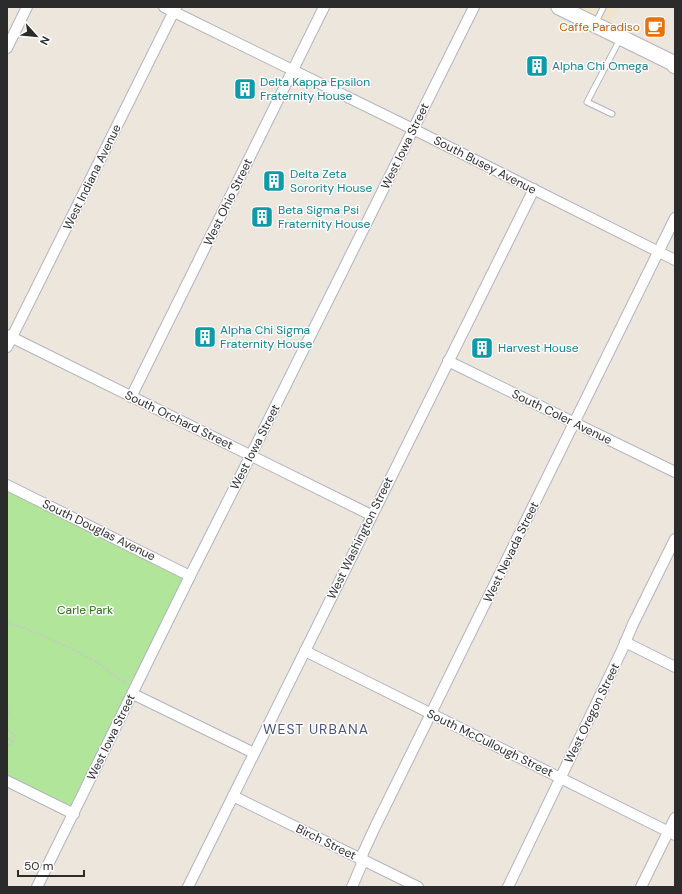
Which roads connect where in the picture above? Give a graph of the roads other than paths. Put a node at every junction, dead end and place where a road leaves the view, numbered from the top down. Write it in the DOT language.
graph roads {
  1 [pos="27,7"];
  2 [pos="324,7"];
  3 [pos="474,7"];
  4 [pos="558,7"];
  5 [pos="603,8"];
  6 [pos="171,9"];
  7 [pos="595,25"];
  8 [pos="621,38"];
  9 [pos="7,48"];
  10 [pos="674,63"];
  11 [pos="293,70"];
  12 [pos="612,114"];
  13 [pos="414,129"];
  14 [pos="534,189"];
  15 [pos="675,218"];
  16 [pos="659,252"];
  17 [pos="675,260"];
  18 [pos="9,340"];
  19 [pos="448,361"];
  20 [pos="131,396"];
  21 [pos="575,423"];
  22 [pos="251,455"];
  23 [pos="675,472"];
  24 [pos="7,485"];
  25 [pos="371,515"];
  26 [pos="675,539"];
  27 [pos="190,576"];
  28 [pos="626,642"];
  29 [pos="305,650"];
  30 [pos="675,667"];
  31 [pos="133,694"];
  32 [pos="430,713"];
  33 [pos="254,754"];
  34 [pos="560,778"];
  35 [pos="7,780"];
  36 [pos="233,796"];
  37 [pos="74,814"];
  38 [pos="675,818"];
  39 [pos="672,833"];
  40 [pos="362,860"];
  41 [pos="37,887"];
  42 [pos="188,887"];
  43 [pos="352,887"];
  44 [pos="418,887"];
  45 [pos="508,887"];
  46 [pos="642,887"];
  1 -- 9 [label="street"];
  2 -- 11 [label="street, West Ohio Street"];
  3 -- 13 [label="street, West Iowa Street"];
  4 -- 7 [label="main road"];
  5 -- 7 [label="lane"];
  6 -- 11 [label="street, South Busey Avenue"];
  6 -- 18 [label="street, West Indiana Avenue"];
  7 -- 8 [label="main road"];
  8 -- 10 [label="main road"];
  8 -- 12 [label="lane"];
  11 -- 13 [label="street, South Busey Avenue"];
  11 -- 20 [label="street, West Ohio Street"];
  13 -- 14 [label="street, South Busey Avenue"];
  13 -- 22 [label="street, West Iowa Street"];
  14 -- 16 [label="street, South Busey Avenue"];
  14 -- 19 [label="street, West Washington Street"];
  15 -- 16 [label="street, West Nevada Street"];
  16 -- 17 [label="street, South Busey Avenue"];
  16 -- 21 [label="street, West Nevada Street"];
  18 -- 20 [label="street, South Orchard Street"];
  19 -- 21 [label="street, South Coler Avenue"];
  19 -- 25 [label="street, West Washington Street"];
  20 -- 22 [label="street, South Orchard Street"];
  21 -- 23 [label="street, South Coler Avenue"];
  21 -- 32 [label="street, West Nevada Street"];
  22 -- 25 [label="street, South Orchard Street"];
  22 -- 27 [label="street, West Iowa Street"];
  24 -- 27 [label="street, South Douglas Avenue"];
  25 -- 29 [label="street, West Washington Street"];
  26 -- 28 [label="street, West Oregon Street"];
  27 -- 31 [label="street, West Iowa Street"];
  28 -- 30 [label="street"];
  28 -- 34 [label="street, West Oregon Street"];
  29 -- 32 [label="street, South McCullough Street"];
  29 -- 33 [label="street, West Washington Street"];
  31 -- 33 [label="street"];
  31 -- 37 [label="street, West Iowa Street"];
  32 -- 34 [label="street, South McCullough Street"];
  32 -- 40 [label="street, West Nevada Street"];
  33 -- 36 [label="street, West Washington Street"];
  34 -- 39 [label="street, South McCullough Street"];
  34 -- 45 [label="street, West Oregon Street"];
  35 -- 37 [label="street"];
  36 -- 40 [label="street, Birch Street"];
  36 -- 42 [label="street, West Washington Street"];
  37 -- 41 [label="street, West Iowa Street"];
  38 -- 39 [label="street"];
  39 -- 46 [label="street"];
  40 -- 43 [label="street, West Nevada Street"];
  40 -- 44 [label="street, Birch Street"];
}
